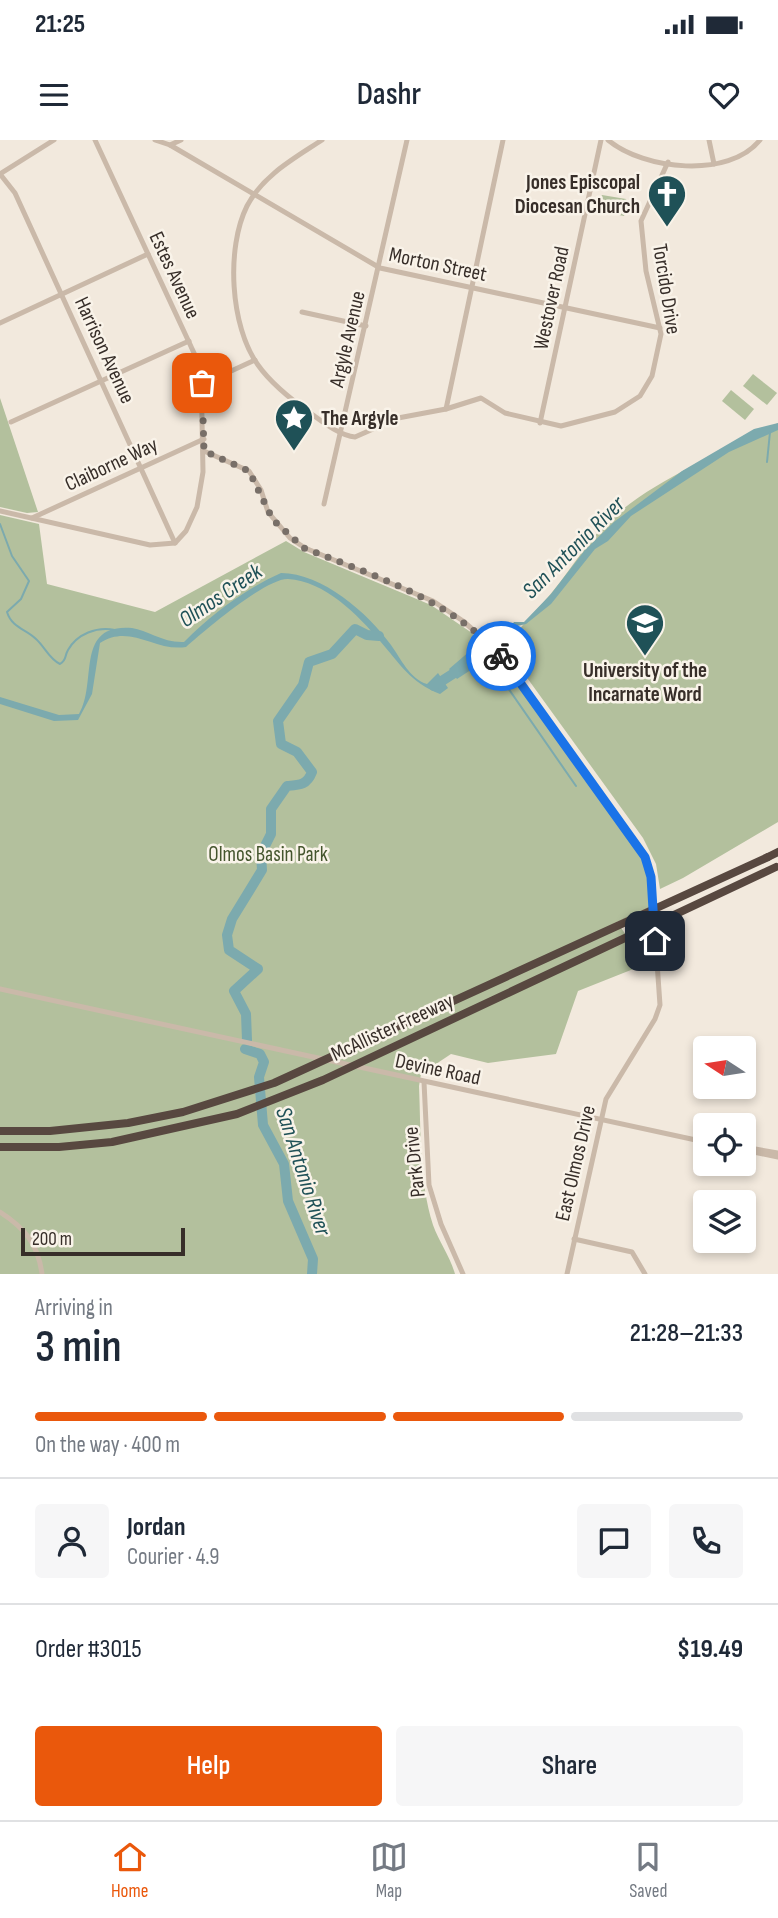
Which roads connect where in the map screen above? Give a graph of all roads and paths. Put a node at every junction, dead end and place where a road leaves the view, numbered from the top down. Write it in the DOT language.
graph roads {
  1 [pos="54,140"];
  2 [pos="95,140"];
  3 [pos="155,140"];
  4 [pos="181,140"];
  5 [pos="322,140"];
  6 [pos="407,140"];
  7 [pos="503,140"];
  8 [pos="601,140"];
  9 [pos="608,140"];
  10 [pos="709,140"];
  11 [pos="760,140"];
  12 [pos="170,145"];
  13 [pos="668,162"];
  14 [pos="714,163"];
  15 [pos="0,174"];
  16 [pos="254,195"];
  17 [pos="148,254"];
  18 [pos="380,268"];
  19 [pos="472,288"];
  20 [pos="61,294"];
  21 [pos="565,308"];
  22 [pos="302,312"];
  23 [pos="0,323"];
  24 [pos="366,326"];
  25 [pos="660,328"];
  26 [pos="189,341"];
  27 [pos="256,360"];
  28 [pos="202,372"];
  29 [pos="102,381"];
  30 [pos="446,409"];
  31 [pos="11,422"];
  32 [pos="540,423"];
  33 [pos="341,431"];
  34 [pos="204,439"];
  35 [pos="204,451"];
  36 [pos="142,467"];
  37 [pos="324,504"];
  38 [pos="0,510"];
  39 [pos="31,518"];
  40 [pos="176,543"];
  41 [pos="778,852"];
  42 [pos="777,867"];
  43 [pos="0,989"];
  44 [pos="424,1082"];
  45 [pos="599,1120"];
  46 [pos="0,1132"];
  47 [pos="693,1140"];
  48 [pos="0,1147"];
  49 [pos="756,1150"];
  50 [pos="778,1155"];
  51 [pos="0,1212"];
  52 [pos="574,1239"];
  53 [pos="42,1274"];
  54 [pos="463,1274"];
  55 [pos="567,1274"];
  56 [pos="645,1274"];
  1 -- 15 [label="street"];
  2 -- 17 [label="street, Estes Avenue"];
  3 -- 12 [label="street, Morton Street"];
  4 -- 12 [label="street"];
  5 -- 16 [label="street"];
  6 -- 18 [label="street, Argyle Avenue"];
  7 -- 19 [label="street"];
  8 -- 21 [label="street, Westover Road"];
  9 -- 13 [label="street"];
  10 -- 14 [label="street"];
  11 -- 14 [label="street"];
  12 -- 16 [label="street, Morton Street"];
  13 -- 14 [label="street"];
  13 -- 25 [label="street, Torcido Drive"];
  15 -- 20 [label="street, Harrison Avenue"];
  16 -- 18 [label="street, Morton Street"];
  16 -- 27 [label="street"];
  17 -- 20 [label="street"];
  17 -- 26 [label="street, Estes Avenue"];
  18 -- 19 [label="street, Morton Street"];
  18 -- 24 [label="street, Argyle Avenue"];
  19 -- 21 [label="street, Morton Street"];
  19 -- 30 [label="street"];
  20 -- 23 [label="street"];
  20 -- 29 [label="street, Harrison Avenue"];
  21 -- 25 [label="street, Morton Street"];
  21 -- 32 [label="street, Westover Road"];
  22 -- 24 [label="street"];
  24 -- 33 [label="street, Argyle Avenue"];
  25 -- 32 [label="street, Torcido Drive"];
  26 -- 28 [label="street, Estes Avenue"];
  26 -- 29 [label="street"];
  27 -- 28 [label="street"];
  27 -- 33 [label="street"];
  28 -- 34 [label="street"];
  29 -- 31 [label="street"];
  29 -- 36 [label="street, Harrison Avenue"];
  30 -- 32 [label="street, Torcido Drive"];
  30 -- 33 [label="street, Torcido Drive"];
  33 -- 37 [label="street, Argyle Avenue"];
  34 -- 35 [label="street"];
  34 -- 36 [label="street, Claiborne Way"];
  35 -- 40 [label="street"];
  35 -- 45 [label="street, East Olmos Drive"];
  36 -- 39 [label="street, Claiborne Way"];
  36 -- 40 [label="street, Harrison Avenue"];
  38 -- 39 [label="street"];
  39 -- 40 [label="street"];
  41 -- 46 [label="highway, McAllister Freeway, bridge"];
  42 -- 48 [label="highway, McAllister Freeway, bridge"];
  43 -- 44 [label="street, Devine Road"];
  44 -- 45 [label="street, Devine Road"];
  44 -- 54 [label="street, Park Drive"];
  45 -- 47 [label="street, Devine Road"];
  45 -- 52 [label="street, East Olmos Drive"];
  49 -- 50 [label="street"];
  51 -- 53 [label="street"];
  52 -- 55 [label="street, East Olmos Drive"];
  52 -- 56 [label="street"];
}
